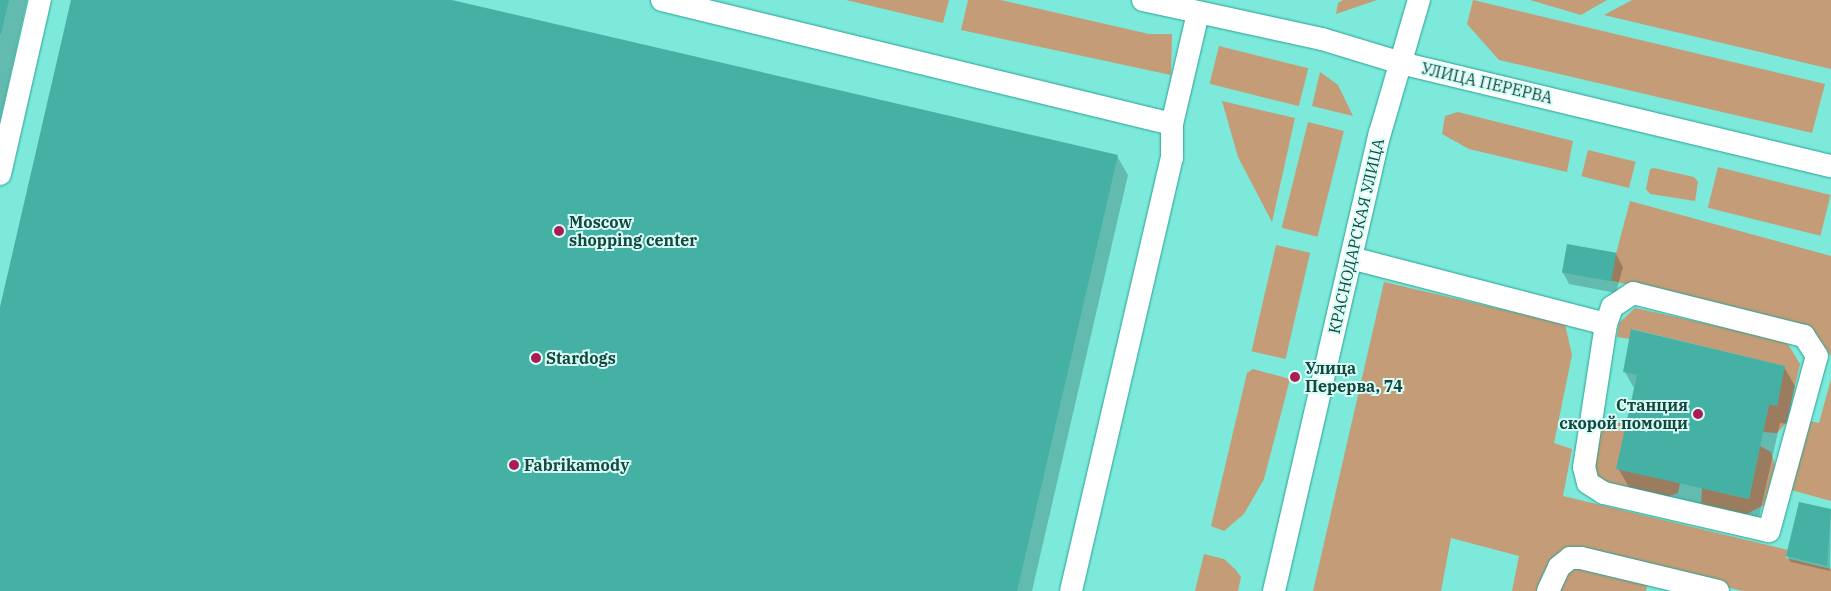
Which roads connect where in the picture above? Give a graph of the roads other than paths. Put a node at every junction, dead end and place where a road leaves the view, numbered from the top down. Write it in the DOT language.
graph roads {
  1 [pos="40,0"];
  2 [pos="662,0"];
  3 [pos="1143,0"];
  4 [pos="1419,0"];
  5 [pos="1198,14"];
  6 [pos="1401,64"];
  7 [pos="1172,124"];
  8 [pos="1831,166"];
  9 [pos="0,174"];
  10 [pos="1351,258"];
  11 [pos="1606,324"];
  12 [pos="1071,591"];
  13 [pos="1274,591"];
  14 [pos="1548,591"];
  15 [pos="1718,591"];
  1 -- 9 [label="street"];
  2 -- 7 [label="street"];
  3 -- 5 [label="street, УЛИЦА ПЕРЕРВА"];
  4 -- 6 [label="street, КРАСНОДАРСКАЯ УЛИЦА"];
  5 -- 6 [label="street, УЛИЦА ПЕРЕРВА"];
  5 -- 7 [label="street"];
  6 -- 8 [label="street, УЛИЦА ПЕРЕРВА"];
  6 -- 10 [label="street, КРАСНОДАРСКАЯ УЛИЦА"];
  7 -- 12 [label="street"];
  10 -- 11 [label="street"];
  10 -- 13 [label="street, КРАСНОДАРСКАЯ УЛИЦА"];
  11 -- 11 [label="street"];
  14 -- 15 [label="street"];
}
